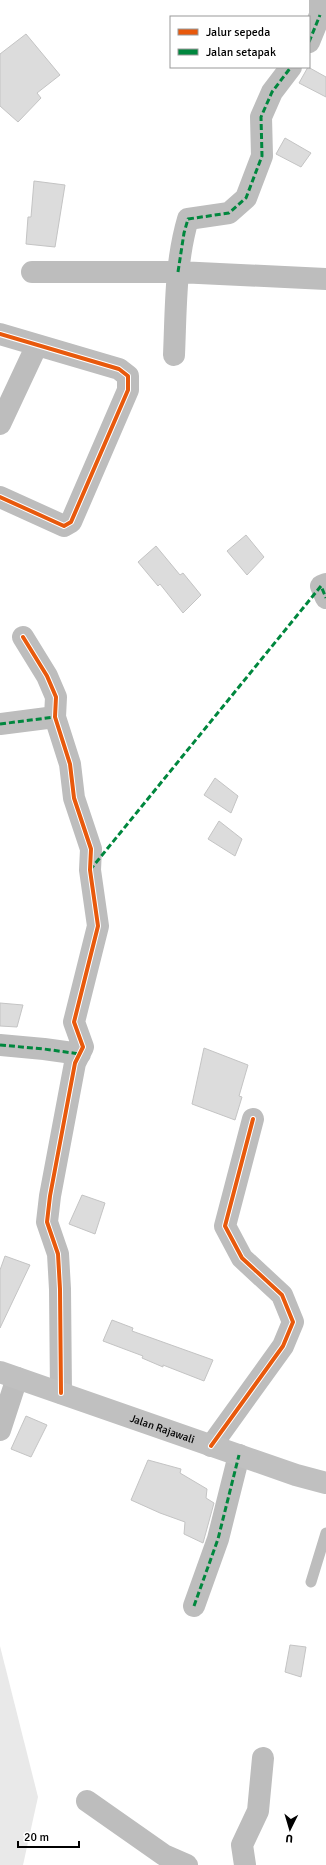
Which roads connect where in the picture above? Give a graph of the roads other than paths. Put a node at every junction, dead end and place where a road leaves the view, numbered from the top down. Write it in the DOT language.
graph roads {
  1 [pos="322,11"];
  2 [pos="310,40"];
  3 [pos="289,68"];
  4 [pos="32,272"];
  5 [pos="178,272"];
  6 [pos="326,279"];
  7 [pos="0,334"];
  8 [pos="37,345"];
  9 [pos="174,355"];
  10 [pos="0,424"];
  11 [pos="0,497"];
  12 [pos="326,584"];
  13 [pos="326,598"];
  14 [pos="23,637"];
  15 [pos="55,717"];
  16 [pos="0,724"];
  17 [pos="0,1046"];
  18 [pos="80,1054"];
  19 [pos="253,1119"];
  20 [pos="9,1375"];
  21 [pos="61,1393"];
  22 [pos="0,1430"];
  23 [pos="211,1446"];
  24 [pos="239,1455"];
  25 [pos="326,1483"];
  26 [pos="326,1533"];
  27 [pos="311,1582"];
  28 [pos="194,1606"];
  29 [pos="263,1758"];
  30 [pos="87,1801"];
  31 [pos="187,1865"];
  32 [pos="245,1865"];
  1 -- 2 [label="street"];
  3 -- 5 [label="street"];
  4 -- 5 [label="street"];
  5 -- 6 [label="street"];
  5 -- 9 [label="street"];
  7 -- 8 [label="street"];
  8 -- 10 [label="street"];
  8 -- 11 [label="street"];
  12 -- 13 [label="street"];
  14 -- 15 [label="street"];
  15 -- 16 [label="street"];
  15 -- 18 [label="street"];
  17 -- 18 [label="street"];
  18 -- 21 [label="street"];
  19 -- 23 [label="street"];
  20 -- 21 [label="street, Jalan Rajawali"];
  20 -- 22 [label="street"];
  21 -- 23 [label="street, Jalan Rajawali"];
  23 -- 24 [label="street, Jalan Rajawali"];
  24 -- 25 [label="street, Jalan Rajawali"];
  24 -- 28 [label="street"];
  26 -- 27 [label="lane"];
  29 -- 32 [label="street"];
  30 -- 31 [label="street"];
}
